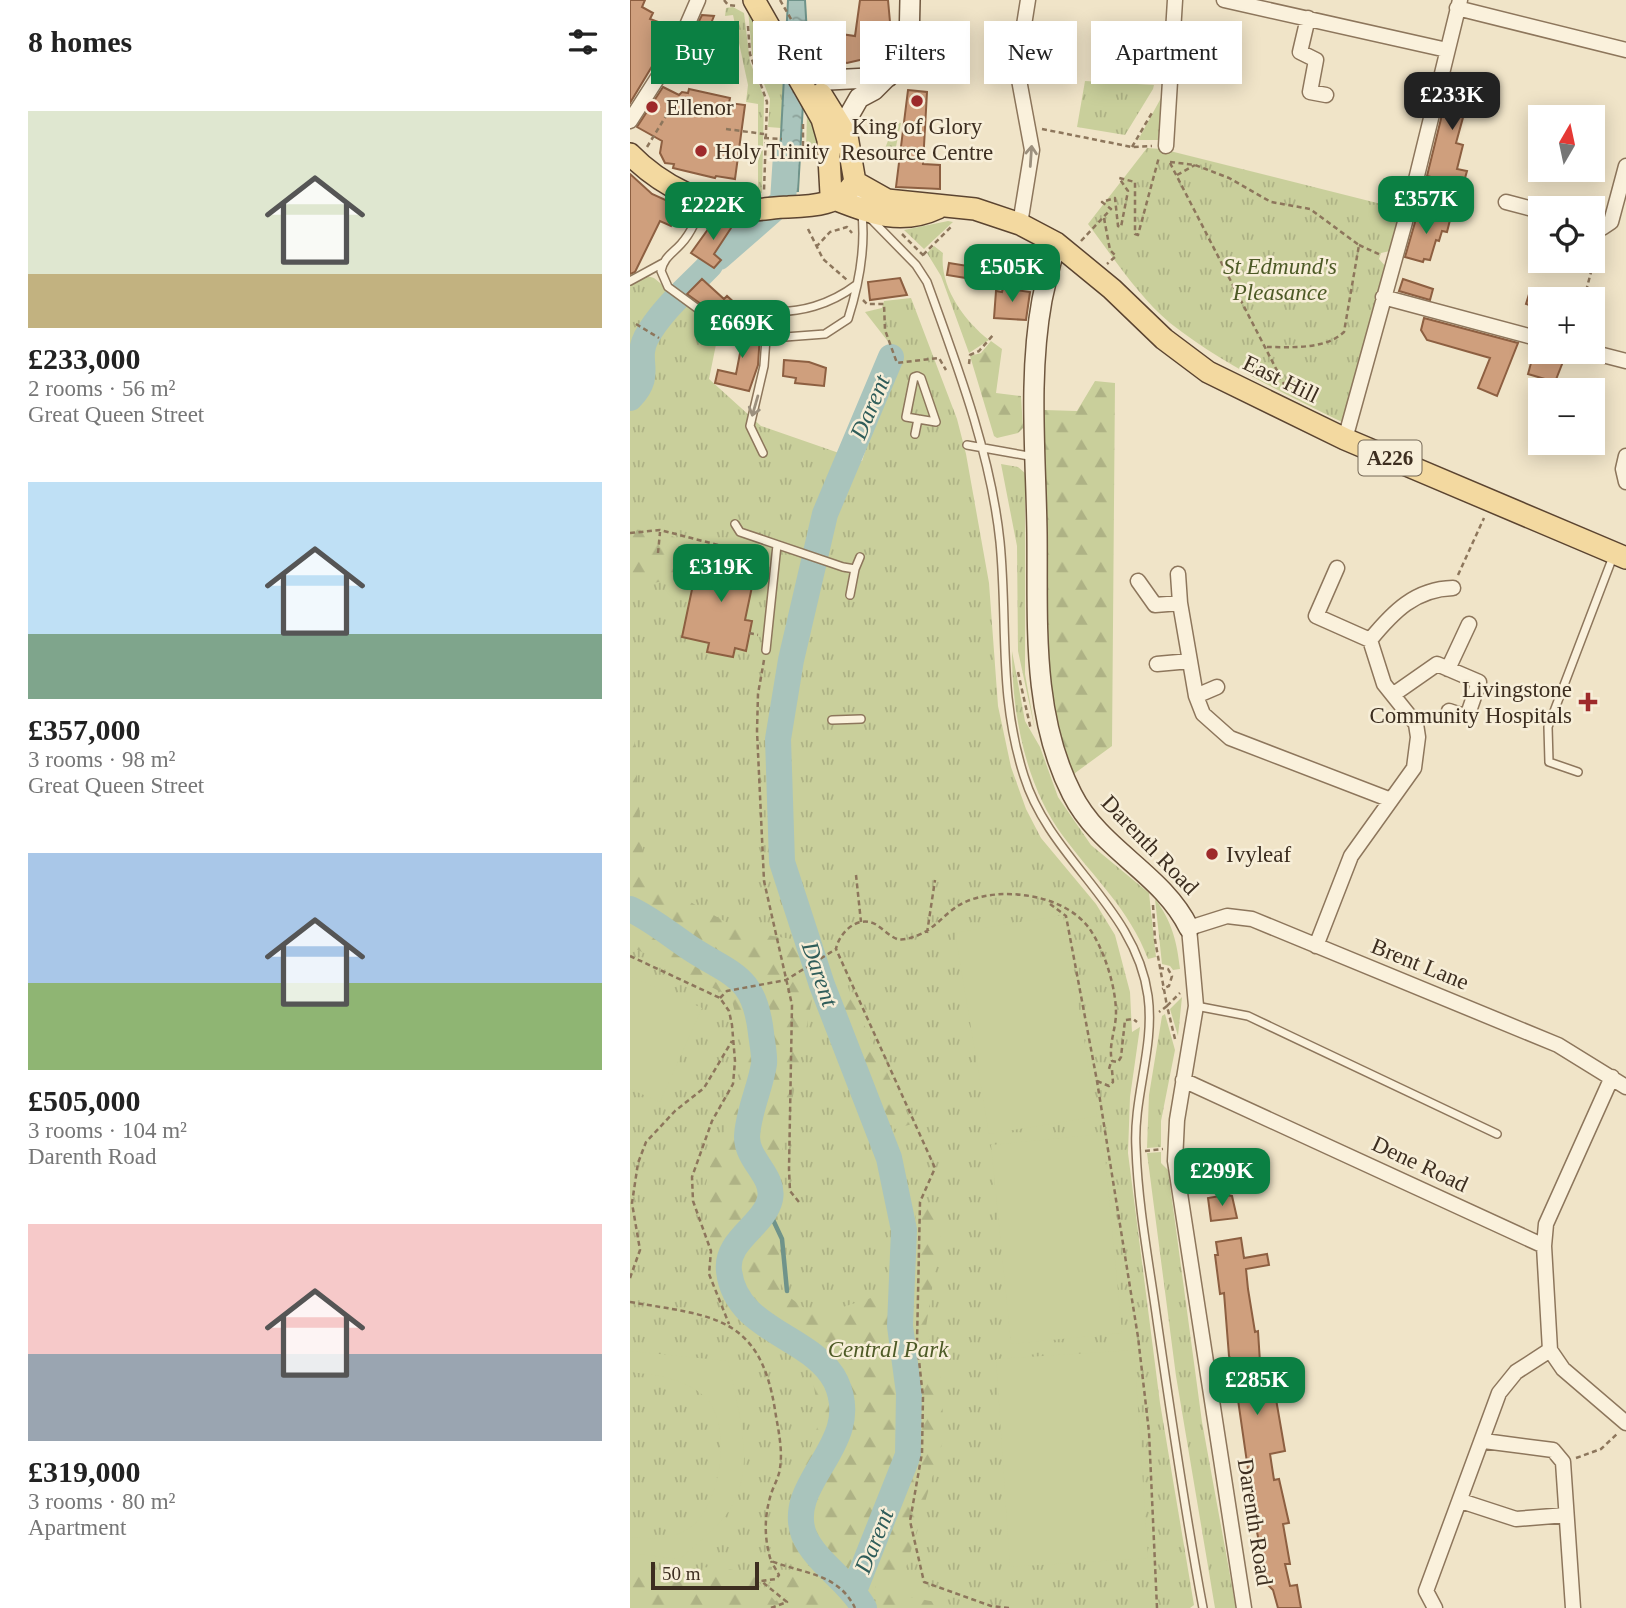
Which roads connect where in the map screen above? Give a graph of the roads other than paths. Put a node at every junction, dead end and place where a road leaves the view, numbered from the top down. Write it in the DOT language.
graph roads {
  1 [pos="698,0"];
  2 [pos="910,0"];
  3 [pos="1028,0"];
  4 [pos="1175,0"];
  5 [pos="1224,0"];
  6 [pos="761,3"];
  7 [pos="1458,4"];
  8 [pos="1308,18"];
  9 [pos="773,21"];
  10 [pos="909,21"];
  11 [pos="1447,50"];
  12 [pos="1626,50"];
  13 [pos="810,84"];
  14 [pos="880,84"];
  15 [pos="1326,95"];
  16 [pos="819,114"];
  17 [pos="630,121"];
  18 [pos="843,126"];
  19 [pos="1162,146"];
  20 [pos="639,151"];
  21 [pos="1626,166"];
  22 [pos="855,182"];
  23 [pos="702,199"];
  24 [pos="837,200"];
  25 [pos="1506,202"];
  26 [pos="1528,208"];
  27 [pos="864,211"];
  28 [pos="952,213"];
  29 [pos="1020,224"];
  30 [pos="1605,224"];
  31 [pos="1056,243"];
  32 [pos="663,263"];
  33 [pos="630,281"];
  34 [pos="856,285"];
  35 [pos="1383,297"];
  36 [pos="768,311"];
  37 [pos="1528,336"];
  38 [pos="785,337"];
  39 [pos="1605,356"];
  40 [pos="1626,361"];
  41 [pos="918,419"];
  42 [pos="915,434"];
  43 [pos="1345,439"];
  44 [pos="967,445"];
  45 [pos="981,448"];
  46 [pos="763,453"];
  47 [pos="1626,456"];
  48 [pos="1035,457"];
  49 [pos="1626,482"];
  50 [pos="735,524"];
  51 [pos="777,545"];
  52 [pos="1620,556"];
  53 [pos="860,557"];
  54 [pos="1337,568"];
  55 [pos="855,569"];
  56 [pos="1178,574"];
  57 [pos="1138,581"];
  58 [pos="1453,587"];
  59 [pos="850,595"];
  60 [pos="1180,603"];
  61 [pos="1469,624"];
  62 [pos="1370,640"];
  63 [pos="765,650"];
  64 [pos="1190,661"];
  65 [pos="1157,664"];
  66 [pos="1448,669"];
  67 [pos="1217,687"];
  68 [pos="1394,694"];
  69 [pos="1196,696"];
  70 [pos="1449,711"];
  71 [pos="860,719"];
  72 [pos="832,720"];
  73 [pos="1578,772"];
  74 [pos="1391,800"];
  75 [pos="1189,928"];
  76 [pos="1316,946"];
  77 [pos="1196,1006"];
  78 [pos="1612,1077"];
  79 [pos="1183,1080"];
  80 [pos="1626,1087"];
  81 [pos="1497,1134"];
  82 [pos="1544,1246"];
  83 [pos="1550,1350"];
  84 [pos="1623,1415"];
  85 [pos="1484,1441"];
  86 [pos="1461,1501"];
  87 [pos="1566,1515"];
  88 [pos="1203,1608"];
  89 [pos="1244,1608"];
  90 [pos="1435,1608"];
  91 [pos="1573,1608"];
  1 -- 17 [label="street"];
  2 -- 10 [label="street"];
  29 -- 3 [label="street, one-way"];
  4 -- 19 [label="street"];
  5 -- 8 [label="street"];
  6 -- 9 [label="main road"];
  6 -- 16 [label="main road"];
  7 -- 11 [label="street"];
  7 -- 12 [label="street"];
  8 -- 11 [label="street"];
  8 -- 15 [label="street"];
  11 -- 35 [label="street"];
  13 -- 16 [label="main road"];
  14 -- 18 [label="street"];
  16 -- 18 [label="main road"];
  16 -- 24 [label="main road"];
  18 -- 22 [label="main road"];
  20 -- 23 [label="main road"];
  21 -- 30 [label="street"];
  22 -- 24 [label="main road"];
  22 -- 27 [label="lane"];
  22 -- 28 [label="main road, East Hill / A226"];
  23 -- 24 [label="main road"];
  23 -- 32 [label="lane"];
  24 -- 27 [label="main road, East Hill / A226"];
  25 -- 26 [label="street"];
  27 -- 28 [label="main road, East Hill / A226"];
  27 -- 34 [label="lane"];
  27 -- 45 [label="lane"];
  28 -- 29 [label="main road, East Hill / A226"];
  29 -- 31 [label="main road, East Hill / A226"];
  31 -- 43 [label="main road, East Hill / A226"];
  31 -- 48 [label="street, Darenth Road"];
  32 -- 33 [label="lane"];
  32 -- 36 [label="lane"];
  34 -- 36 [label="lane"];
  34 -- 38 [label="lane"];
  35 -- 37 [label="street"];
  35 -- 43 [label="street"];
  36 -- 46 [label="lane, one-way"];
  39 -- 40 [label="street"];
  41 -- 41 [label="lane"];
  41 -- 42 [label="lane"];
  43 -- 52 [label="main road, East Hill / A226"];
  44 -- 45 [label="lane"];
  45 -- 48 [label="lane"];
  45 -- 88 [label="lane"];
  47 -- 49 [label="street"];
  48 -- 75 [label="street, Darenth Road"];
  50 -- 51 [label="lane"];
  51 -- 55 [label="lane"];
  51 -- 63 [label="lane"];
  52 -- 73 [label="lane"];
  53 -- 55 [label="lane"];
  54 -- 62 [label="street"];
  55 -- 59 [label="lane"];
  56 -- 60 [label="street"];
  57 -- 60 [label="street"];
  58 -- 62 [label="street"];
  60 -- 64 [label="street"];
  61 -- 66 [label="street"];
  62 -- 68 [label="street"];
  64 -- 65 [label="street"];
  64 -- 69 [label="street"];
  66 -- 68 [label="street"];
  66 -- 70 [label="street"];
  67 -- 69 [label="street"];
  68 -- 74 [label="street"];
  69 -- 74 [label="street"];
  71 -- 72 [label="lane"];
  74 -- 76 [label="street"];
  75 -- 76 [label="street, Brent Lane"];
  75 -- 77 [label="street, Darenth Road"];
  76 -- 78 [label="street, Brent Lane"];
  77 -- 79 [label="street, Darenth Road"];
  77 -- 81 [label="lane"];
  78 -- 80 [label="street, Brent Lane"];
  78 -- 82 [label="street"];
  79 -- 82 [label="street, Dene Road"];
  79 -- 89 [label="street, Darenth Road"];
  82 -- 83 [label="street"];
  83 -- 84 [label="street"];
  83 -- 85 [label="street"];
  85 -- 86 [label="street"];
  85 -- 87 [label="street"];
  86 -- 87 [label="street"];
  86 -- 90 [label="street"];
  87 -- 91 [label="street"];
}
